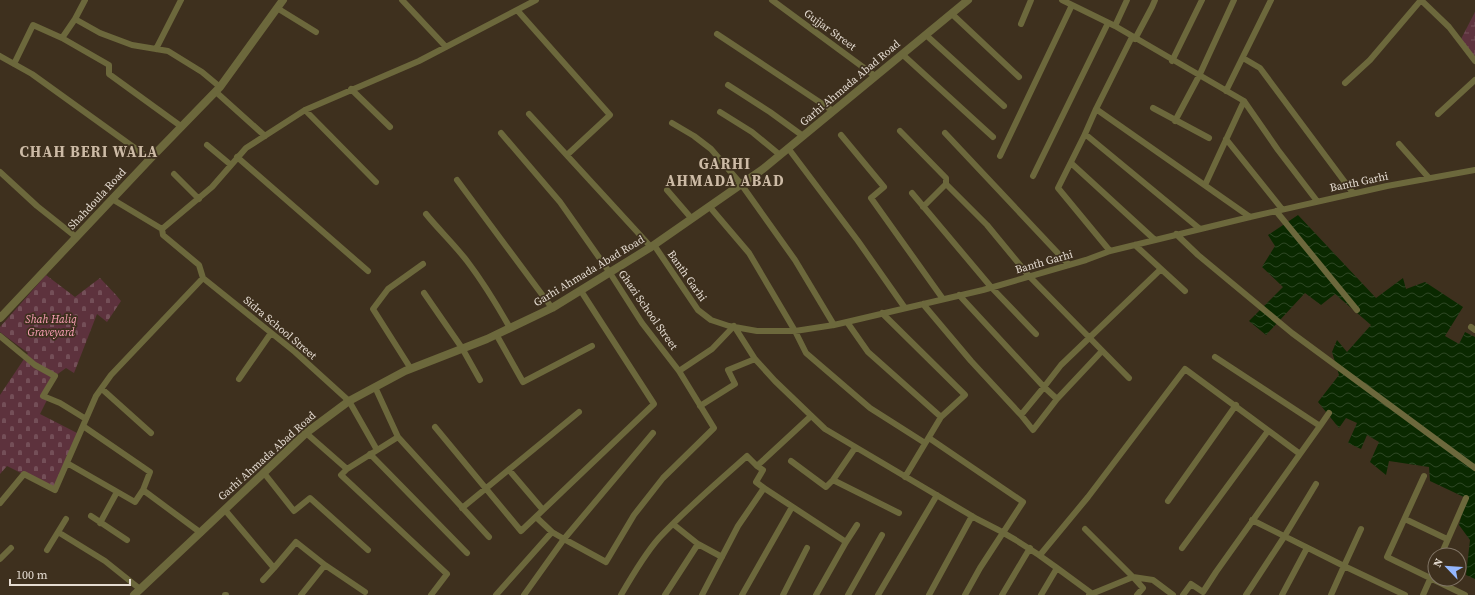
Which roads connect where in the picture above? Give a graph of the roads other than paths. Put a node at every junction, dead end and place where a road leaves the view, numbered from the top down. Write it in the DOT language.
graph roads {
  1 [pos="85,0"];
  2 [pos="181,0"];
  3 [pos="283,0"];
  4 [pos="402,0"];
  5 [pos="536,0"];
  6 [pos="772,0"];
  7 [pos="968,0"];
  8 [pos="1031,0"];
  9 [pos="1062,0"];
  10 [pos="1127,0"];
  11 [pos="1155,0"];
  12 [pos="1202,0"];
  13 [pos="1234,0"];
  14 [pos="1271,0"];
  15 [pos="1421,0"];
  16 [pos="1072,5"];
  17 [pos="277,8"];
  18 [pos="517,10"];
  19 [pos="952,14"];
  20 [pos="75,19"];
  21 [pos="1108,23"];
  22 [pos="1021,24"];
  23 [pos="1115,26"];
  24 [pos="316,32"];
  25 [pos="717,34"];
  26 [pos="926,35"];
  27 [pos="62,38"];
  28 [pos="1133,38"];
  29 [pos="446,47"];
  30 [pos="156,49"];
  31 [pos="902,54"];
  32 [pos="0,56"];
  33 [pos="1243,58"];
  34 [pos="1172,60"];
  35 [pos="1475,61"];
  36 [pos="14,64"];
  37 [pos="875,76"];
  38 [pos="1199,76"];
  39 [pos="1019,77"];
  40 [pos="1475,80"];
  41 [pos="1345,83"];
  42 [pos="728,85"];
  43 [pos="351,89"];
  44 [pos="218,90"];
  45 [pos="1226,91"];
  46 [pos="1244,101"];
  47 [pos="1004,106"];
  48 [pos="1153,108"];
  49 [pos="1096,109"];
  50 [pos="305,110"];
  51 [pos="833,111"];
  52 [pos="720,112"];
  53 [pos="529,114"];
  54 [pos="1438,114"];
  55 [pos="1175,121"];
  56 [pos="672,123"];
  57 [pos="182,127"];
  58 [pos="390,127"];
  59 [pos="900,131"];
  60 [pos="501,133"];
  61 [pos="945,133"];
  62 [pos="1085,134"];
  63 [pos="840,135"];
  64 [pos="265,136"];
  65 [pos="802,136"];
  66 [pos="993,137"];
  67 [pos="1209,138"];
  68 [pos="1226,139"];
  69 [pos="1398,144"];
  70 [pos="207,145"];
  71 [pos="788,148"];
  72 [pos="567,155"];
  73 [pos="780,155"];
  74 [pos="1000,156"];
  75 [pos="237,157"];
  76 [pos="150,158"];
  77 [pos="1071,163"];
  78 [pos="231,165"];
  79 [pos="1475,170"];
  80 [pos="0,172"];
  81 [pos="174,174"];
  82 [pos="1033,176"];
  83 [pos="1429,178"];
  84 [pos="457,180"];
  85 [pos="376,182"];
  86 [pos="741,184"];
  87 [pos="946,184"];
  88 [pos="1205,185"];
  89 [pos="667,190"];
  90 [pos="912,193"];
  91 [pos="1353,193"];
  92 [pos="112,199"];
  93 [pos="199,199"];
  94 [pos="1317,201"];
  95 [pos="709,206"];
  96 [pos="923,207"];
  97 [pos="1279,210"];
  98 [pos="426,214"];
  99 [pos="1250,217"];
  100 [pos="692,219"];
  101 [pos="162,229"];
  102 [pos="1200,229"];
  103 [pos="1176,234"];
  104 [pos="76,237"];
  105 [pos="1155,240"];
  106 [pos="1135,245"];
  107 [pos="652,246"];
  108 [pos="1110,251"];
  109 [pos="423,264"];
  110 [pos="1069,265"];
  111 [pos="1161,269"];
  112 [pos="368,270"];
  113 [pos="610,273"];
  114 [pos="1029,276"];
  115 [pos="203,278"];
  116 [pos="991,287"];
  117 [pos="581,291"];
  118 [pos="1185,292"];
  119 [pos="424,294"];
  120 [pos="959,295"];
  121 [pos="943,299"];
  122 [pos="923,304"];
  123 [pos="552,308"];
  124 [pos="905,308"];
  125 [pos="1357,310"];
  126 [pos="882,313"];
  127 [pos="0,318"];
  128 [pos="847,322"];
  129 [pos="834,325"];
  130 [pos="734,326"];
  131 [pos="510,328"];
  132 [pos="795,331"];
  133 [pos="271,333"];
  134 [pos="496,334"];
  135 [pos="1036,334"];
  136 [pos="0,336"];
  137 [pos="1089,338"];
  138 [pos="592,346"];
  139 [pos="462,348"];
  140 [pos="1102,351"];
  141 [pos="1215,357"];
  142 [pos="755,359"];
  143 [pos="411,368"];
  144 [pos="680,371"];
  145 [pos="1128,378"];
  146 [pos="239,379"];
  147 [pos="480,380"];
  148 [pos="375,387"];
  149 [pos="1044,387"];
  150 [pos="102,389"];
  151 [pos="1057,399"];
  152 [pos="348,401"];
  153 [pos="1236,405"];
  154 [pos="700,406"];
  155 [pos="579,412"];
  156 [pos="1329,413"];
  157 [pos="1021,415"];
  158 [pos="811,416"];
  159 [pos="941,417"];
  160 [pos="86,419"];
  161 [pos="83,426"];
  162 [pos="1320,426"];
  163 [pos="435,427"];
  164 [pos="1268,431"];
  165 [pos="151,433"];
  166 [pos="306,433"];
  167 [pos="653,433"];
  168 [pos="398,437"];
  169 [pos="930,438"];
  170 [pos="925,444"];
  171 [pos="855,448"];
  172 [pos="377,450"];
  173 [pos="370,454"];
  174 [pos="1300,454"];
  175 [pos="791,461"];
  176 [pos="67,462"];
  177 [pos="757,466"];
  178 [pos="1475,468"];
  179 [pos="347,469"];
  180 [pos="509,470"];
  181 [pos="264,473"];
  182 [pos="1424,476"];
  183 [pos="905,477"];
  184 [pos="833,480"];
  185 [pos="1316,484"];
  186 [pos="486,488"];
  187 [pos="764,488"];
  188 [pos="143,490"];
  189 [pos="117,492"];
  190 [pos="937,495"];
  191 [pos="1466,498"];
  192 [pos="1168,501"];
  193 [pos="0,503"];
  194 [pos="792,507"];
  195 [pos="462,508"];
  196 [pos="225,510"];
  197 [pos="543,510"];
  198 [pos="899,513"];
  199 [pos="91,516"];
  200 [pos="536,516"];
  201 [pos="972,516"];
  202 [pos="66,519"];
  203 [pos="1405,519"];
  204 [pos="1252,520"];
  205 [pos="100,523"];
  206 [pos="673,524"];
  207 [pos="857,525"];
  208 [pos="1084,529"];
  209 [pos="1361,529"];
  210 [pos="58,532"];
  211 [pos="552,532"];
  212 [pos="1003,532"];
  213 [pos="201,533"];
  214 [pos="882,535"];
  215 [pos="490,537"];
  216 [pos="1284,537"];
  217 [pos="564,539"];
  218 [pos="1448,539"];
  219 [pos="127,540"];
  220 [pos="846,542"];
  221 [pos="698,544"];
  222 [pos="1444,547"];
  223 [pos="11,548"];
  224 [pos="807,548"];
  225 [pos="1030,548"];
  226 [pos="1182,548"];
  227 [pos="1307,548"];
  228 [pos="47,550"];
  229 [pos="368,550"];
  230 [pos="467,553"];
  231 [pos="1040,555"];
  232 [pos="722,557"];
  233 [pos="0,559"];
  234 [pos="325,565"];
  235 [pos="1344,566"];
  236 [pos="274,568"];
  237 [pos="1057,568"];
  238 [pos="1427,575"];
  239 [pos="1133,577"];
  240 [pos="262,580"];
  241 [pos="1449,587"];
  242 [pos="140,589"];
  243 [pos="365,592"];
  244 [pos="1090,594"];
  245 [pos="134,595"];
  246 [pos="301,595"];
  247 [pos="431,595"];
  248 [pos="496,595"];
  249 [pos="524,595"];
  250 [pos="621,595"];
  251 [pos="665,595"];
  252 [pos="702,595"];
  253 [pos="742,595"];
  254 [pos="783,595"];
  255 [pos="816,595"];
  256 [pos="848,595"];
  257 [pos="878,595"];
  258 [pos="929,595"];
  259 [pos="965,595"];
  260 [pos="1002,595"];
  261 [pos="1041,595"];
  262 [pos="1137,595"];
  263 [pos="1173,595"];
  264 [pos="1183,595"];
  265 [pos="1246,595"];
  266 [pos="1282,595"];
  267 [pos="1331,595"];
  268 [pos="1405,595"];
  269 [pos="1464,595"];
  1 -- 20 [label="street"];
  2 -- 30 [label="street"];
  3 -- 17 [label="street, Shahdoula Road"];
  4 -- 29 [label="street"];
  5 -- 18 [label="street"];
  6 -- 37 [label="street, Gujjar Street"];
  7 -- 19 [label="street, Garhi Ahmada Abad Road"];
  8 -- 22 [label="street"];
  9 -- 16 [label="street"];
  10 -- 23 [label="street"];
  11 -- 28 [label="street"];
  12 -- 34 [label="street"];
  13 -- 38 [label="street"];
  14 -- 33 [label="street"];
  15 -- 35 [label="street"];
  15 -- 41 [label="street"];
  16 -- 21 [label="street"];
  16 -- 74 [label="street"];
  17 -- 24 [label="street"];
  17 -- 44 [label="street, Shahdoula Road"];
  18 -- 29 [label="street"];
  18 -- 72 [label="street"];
  19 -- 26 [label="street, Garhi Ahmada Abad Road"];
  19 -- 39 [label="street"];
  20 -- 27 [label="street"];
  20 -- 30 [label="street"];
  21 -- 23 [label="street"];
  21 -- 82 [label="street"];
  23 -- 28 [label="street"];
  25 -- 51 [label="street"];
  26 -- 31 [label="street, Garhi Ahmada Abad Road"];
  26 -- 47 [label="street"];
  27 -- 36 [label="street"];
  27 -- 57 [label="street"];
  28 -- 34 [label="street"];
  28 -- 49 [label="street"];
  29 -- 43 [label="street"];
  30 -- 44 [label="street"];
  31 -- 37 [label="street, Garhi Ahmada Abad Road"];
  31 -- 66 [label="street"];
  32 -- 36 [label="street"];
  33 -- 45 [label="street"];
  33 -- 91 [label="street"];
  34 -- 38 [label="street"];
  36 -- 76 [label="street"];
  37 -- 51 [label="street, Garhi Ahmada Abad Road"];
  38 -- 45 [label="street"];
  38 -- 55 [label="street"];
  40 -- 54 [label="street"];
  42 -- 65 [label="street"];
  43 -- 50 [label="street"];
  43 -- 58 [label="street"];
  44 -- 57 [label="street, Shahdoula Road"];
  44 -- 64 [label="street"];
  45 -- 46 [label="street"];
  46 -- 68 [label="street"];
  46 -- 94 [label="street"];
  48 -- 55 [label="street"];
  49 -- 62 [label="street"];
  49 -- 88 [label="street"];
  50 -- 64 [label="street"];
  50 -- 85 [label="street"];
  51 -- 65 [label="street, Garhi Ahmada Abad Road"];
  52 -- 73 [label="street"];
  53 -- 72 [label="street, Banth Garhi"];
  55 -- 67 [label="street"];
  56 -- 86 [label="street"];
  57 -- 76 [label="street, Shahdoula Road"];
  59 -- 87 [label="street"];
  60 -- 113 [label="street, Ghazi School Street"];
  61 -- 110 [label="street"];
  62 -- 77 [label="street"];
  62 -- 102 [label="street"];
  63 -- 121 [label="street"];
  64 -- 75 [label="street"];
  65 -- 71 [label="street, Garhi Ahmada Abad Road"];
  68 -- 88 [label="street"];
  68 -- 97 [label="street"];
  69 -- 83 [label="street"];
  70 -- 78 [label="street"];
  71 -- 73 [label="street, Garhi Ahmada Abad Road"];
  71 -- 124 [label="street"];
  72 -- 107 [label="street, Banth Garhi"];
  73 -- 86 [label="street, Garhi Ahmada Abad Road"];
  75 -- 78 [label="street"];
  75 -- 112 [label="street"];
  76 -- 92 [label="street, Shahdoula Road"];
  77 -- 105 [label="street"];
  77 -- 108 [label="street"];
  78 -- 93 [label="street"];
  79 -- 83 [label="street, Banth Garhi"];
  80 -- 104 [label="street"];
  81 -- 93 [label="street"];
  83 -- 91 [label="street, Banth Garhi"];
  84 -- 123 [label="street"];
  86 -- 95 [label="street, Garhi Ahmada Abad Road"];
  86 -- 129 [label="street"];
  87 -- 96 [label="street"];
  87 -- 114 [label="street"];
  88 -- 99 [label="street"];
  89 -- 100 [label="street"];
  90 -- 96 [label="street"];
  91 -- 94 [label="street, Banth Garhi"];
  92 -- 101 [label="street, Sidra School Street"];
  92 -- 104 [label="street, Shahdoula Road"];
  93 -- 101 [label="street"];
  94 -- 97 [label="street, Banth Garhi"];
  95 -- 100 [label="street, Garhi Ahmada Abad Road"];
  95 -- 132 [label="street"];
  96 -- 116 [label="street"];
  97 -- 99 [label="street, Banth Garhi"];
  97 -- 125 [label="street"];
  98 -- 131 [label="street"];
  99 -- 102 [label="street, Banth Garhi"];
  100 -- 107 [label="street, Garhi Ahmada Abad Road"];
  101 -- 115 [label="street, Sidra School Street"];
  102 -- 103 [label="street, Banth Garhi"];
  103 -- 105 [label="street, Banth Garhi"];
  103 -- 178 [label="street"];
  104 -- 127 [label="street, Shahdoula Road"];
  105 -- 106 [label="street, Banth Garhi"];
  106 -- 108 [label="street, Banth Garhi"];
  106 -- 111 [label="street"];
  107 -- 113 [label="street, Garhi Ahmada Abad Road"];
  107 -- 130 [label="street, Banth Garhi"];
  108 -- 110 [label="street, Banth Garhi"];
  109 -- 143 [label="street"];
  110 -- 114 [label="street, Banth Garhi"];
  111 -- 118 [label="street"];
  111 -- 137 [label="street"];
  113 -- 117 [label="street, Garhi Ahmada Abad Road"];
  113 -- 144 [label="street, Ghazi School Street"];
  114 -- 116 [label="street, Banth Garhi"];
  114 -- 137 [label="street"];
  115 -- 133 [label="street, Sidra School Street"];
  115 -- 150 [label="street"];
  116 -- 120 [label="street, Banth Garhi"];
  116 -- 135 [label="street"];
  117 -- 123 [label="street, Garhi Ahmada Abad Road"];
  117 -- 197 [label="street"];
  119 -- 139 [label="street"];
  120 -- 121 [label="street, Banth Garhi"];
  120 -- 149 [label="street"];
  121 -- 122 [label="street, Banth Garhi"];
  122 -- 124 [label="street, Banth Garhi"];
  122 -- 157 [label="street"];
  123 -- 131 [label="street, Garhi Ahmada Abad Road"];
  124 -- 126 [label="street, Banth Garhi"];
  126 -- 128 [label="street, Banth Garhi"];
  126 -- 159 [label="street"];
  128 -- 129 [label="street, Banth Garhi"];
  128 -- 159 [label="street"];
  129 -- 132 [label="street, Banth Garhi"];
  130 -- 132 [label="street, Banth Garhi"];
  130 -- 142 [label="street"];
  130 -- 144 [label="street"];
  131 -- 134 [label="street, Garhi Ahmada Abad Road"];
  132 -- 170 [label="street"];
  133 -- 146 [label="street"];
  133 -- 152 [label="street, Sidra School Street"];
  134 -- 138 [label="street"];
  134 -- 139 [label="street, Garhi Ahmada Abad Road"];
  136 -- 160 [label="street"];
  137 -- 140 [label="street"];
  137 -- 149 [label="street"];
  139 -- 143 [label="street, Garhi Ahmada Abad Road"];
  139 -- 147 [label="street"];
  140 -- 145 [label="street"];
  140 -- 151 [label="street"];
  141 -- 162 [label="street"];
  142 -- 154 [label="street"];
  142 -- 158 [label="street"];
  143 -- 148 [label="street, Garhi Ahmada Abad Road"];
  144 -- 154 [label="street, Ghazi School Street"];
  148 -- 152 [label="street, Garhi Ahmada Abad Road"];
  148 -- 168 [label="street"];
  149 -- 151 [label="street"];
  149 -- 157 [label="street"];
  150 -- 160 [label="street"];
  150 -- 165 [label="street"];
  151 -- 157 [label="street"];
  152 -- 166 [label="street, Garhi Ahmada Abad Road"];
  152 -- 172 [label="street, Sidra School Street"];
  153 -- 164 [label="street"];
  153 -- 192 [label="street"];
  153 -- 231 [label="street"];
  154 -- 217 [label="street, Ghazi School Street"];
  155 -- 180 [label="street"];
  156 -- 162 [label="street"];
  158 -- 171 [label="street"];
  158 -- 177 [label="street"];
  159 -- 169 [label="street"];
  160 -- 161 [label="street"];
  161 -- 176 [label="street"];
  161 -- 188 [label="street"];
  162 -- 174 [label="street"];
  163 -- 186 [label="street"];
  164 -- 174 [label="street"];
  164 -- 226 [label="street"];
  166 -- 179 [label="street"];
  166 -- 181 [label="street, Garhi Ahmada Abad Road"];
  167 -- 217 [label="street"];
  168 -- 172 [label="street"];
  168 -- 195 [label="street"];
  169 -- 170 [label="street"];
  169 -- 212 [label="street"];
  170 -- 183 [label="street"];
  171 -- 183 [label="street"];
  171 -- 184 [label="street"];
  172 -- 173 [label="street"];
  173 -- 179 [label="street"];
  173 -- 230 [label="street"];
  174 -- 204 [label="street"];
  175 -- 184 [label="street"];
  176 -- 189 [label="street"];
  176 -- 193 [label="street"];
  177 -- 187 [label="street"];
  177 -- 206 [label="street"];
  179 -- 247 [label="street"];
  180 -- 186 [label="street"];
  180 -- 197 [label="street"];
  181 -- 196 [label="street, Garhi Ahmada Abad Road"];
  181 -- 229 [label="street"];
  182 -- 203 [label="street"];
  183 -- 190 [label="street"];
  184 -- 198 [label="street"];
  185 -- 216 [label="street"];
  186 -- 195 [label="street"];
  186 -- 200 [label="street"];
  187 -- 194 [label="street"];
  187 -- 232 [label="street"];
  188 -- 189 [label="street"];
  188 -- 213 [label="street"];
  189 -- 205 [label="street"];
  190 -- 201 [label="street"];
  190 -- 257 [label="street"];
  191 -- 218 [label="street"];
  194 -- 220 [label="street"];
  194 -- 253 [label="street"];
  195 -- 215 [label="street"];
  196 -- 213 [label="street, Garhi Ahmada Abad Road"];
  196 -- 236 [label="street"];
  197 -- 200 [label="street"];
  199 -- 205 [label="street"];
  200 -- 211 [label="street"];
  201 -- 212 [label="street"];
  201 -- 258 [label="street"];
  202 -- 210 [label="street"];
  203 -- 218 [label="street"];
  203 -- 238 [label="street"];
  204 -- 216 [label="street"];
  204 -- 264 [label="street"];
  205 -- 219 [label="street"];
  206 -- 221 [label="street"];
  206 -- 250 [label="street"];
  207 -- 220 [label="street"];
  208 -- 239 [label="street"];
  209 -- 235 [label="street"];
  210 -- 228 [label="street"];
  210 -- 242 [label="street"];
  211 -- 217 [label="street"];
  211 -- 248 [label="street"];
  212 -- 225 [label="street"];
  212 -- 259 [label="street"];
  213 -- 242 [label="street, Garhi Ahmada Abad Road"];
  214 -- 256 [label="street"];
  216 -- 227 [label="street"];
  216 -- 265 [label="street"];
  217 -- 249 [label="street"];
  218 -- 222 [label="street"];
  220 -- 255 [label="street"];
  221 -- 232 [label="street"];
  221 -- 251 [label="street"];
  223 -- 233 [label="street"];
  224 -- 254 [label="street"];
  225 -- 231 [label="street"];
  225 -- 260 [label="street"];
  227 -- 235 [label="street"];
  227 -- 266 [label="street"];
  231 -- 237 [label="street"];
  232 -- 252 [label="street"];
  234 -- 236 [label="street"];
  234 -- 243 [label="street"];
  234 -- 246 [label="street"];
  235 -- 267 [label="street"];
  235 -- 268 [label="street"];
  236 -- 240 [label="street"];
  237 -- 244 [label="street"];
  237 -- 261 [label="street"];
  239 -- 244 [label="street"];
  239 -- 262 [label="street"];
  239 -- 263 [label="street"];
  241 -- 269 [label="street"];
  242 -- 245 [label="street, Garhi Ahmada Abad Road"];
}
